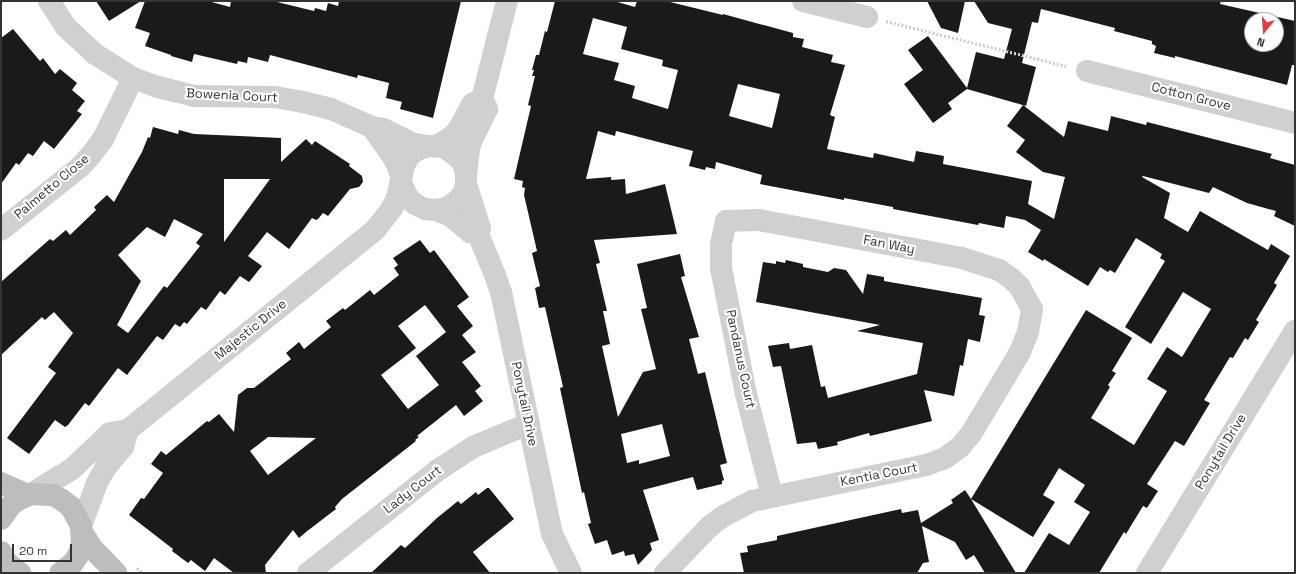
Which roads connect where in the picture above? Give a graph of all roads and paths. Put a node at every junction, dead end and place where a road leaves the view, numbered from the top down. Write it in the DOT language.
graph roads {
  1 [pos="49,1"];
  2 [pos="507,1"];
  3 [pos="803,1"];
  4 [pos="867,17"];
  5 [pos="1087,71"];
  6 [pos="133,78"];
  7 [pos="482,99"];
  8 [pos="1295,123"];
  9 [pos="372,127"];
  10 [pos="433,146"];
  11 [pos="401,178"];
  12 [pos="466,179"];
  13 [pos="430,210"];
  14 [pos="726,221"];
  15 [pos="1,230"];
  16 [pos="375,230"];
  17 [pos="478,234"];
  18 [pos="1032,309"];
  19 [pos="1295,331"];
  20 [pos="528,424"];
  21 [pos="128,430"];
  22 [pos="1,483"];
  23 [pos="30,495"];
  24 [pos="772,496"];
  25 [pos="1,519"];
  26 [pos="82,529"];
  27 [pos="1,552"];
  28 [pos="20,573"];
  29 [pos="60,573"];
  30 [pos="116,573"];
  31 [pos="308,573"];
  32 [pos="571,573"];
  33 [pos="665,573"];
  34 [pos="1147,573"];
  1 -- 6 [label="street, Bowenia Court"];
  2 -- 7 [label="street"];
  3 -- 4 [label="street"];
  4 -- 5 [label="path"];
  5 -- 8 [label="street, Cotton Grove"];
  6 -- 9 [label="street, Bowenia Court"];
  6 -- 15 [label="street, Palmetto Close"];
  7 -- 10 [label="street"];
  7 -- 12 [label="street"];
  9 -- 10 [label="street, Bowenia Court"];
  9 -- 11 [label="street"];
  10 -- 11 [label="street"];
  10 -- 12 [label="street"];
  11 -- 13 [label="street"];
  11 -- 16 [label="street, Majestic Drive"];
  12 -- 13 [label="street"];
  12 -- 17 [label="street, Ponytail Drive"];
  13 -- 16 [label="street, Majestic Drive"];
  13 -- 17 [label="street"];
  14 -- 18 [label="street, Fan Way"];
  14 -- 24 [label="street, Pandanus Court"];
  16 -- 21 [label="street, Majestic Drive"];
  17 -- 20 [label="street, Ponytail Drive"];
  18 -- 24 [label="street, Kentia Court"];
  19 -- 34 [label="street, Ponytail Drive"];
  20 -- 31 [label="street, Lady Court"];
  20 -- 32 [label="street, Ponytail Drive"];
  21 -- 23 [label="street, Majestic Drive"];
  21 -- 26 [label="street"];
  22 -- 23 [label="main road"];
  23 -- 25 [label="main road"];
  23 -- 26 [label="main road"];
  24 -- 33 [label="street, Kentia Court"];
  26 -- 29 [label="main road"];
  26 -- 30 [label="main road"];
  27 -- 28 [label="main road"];
}
